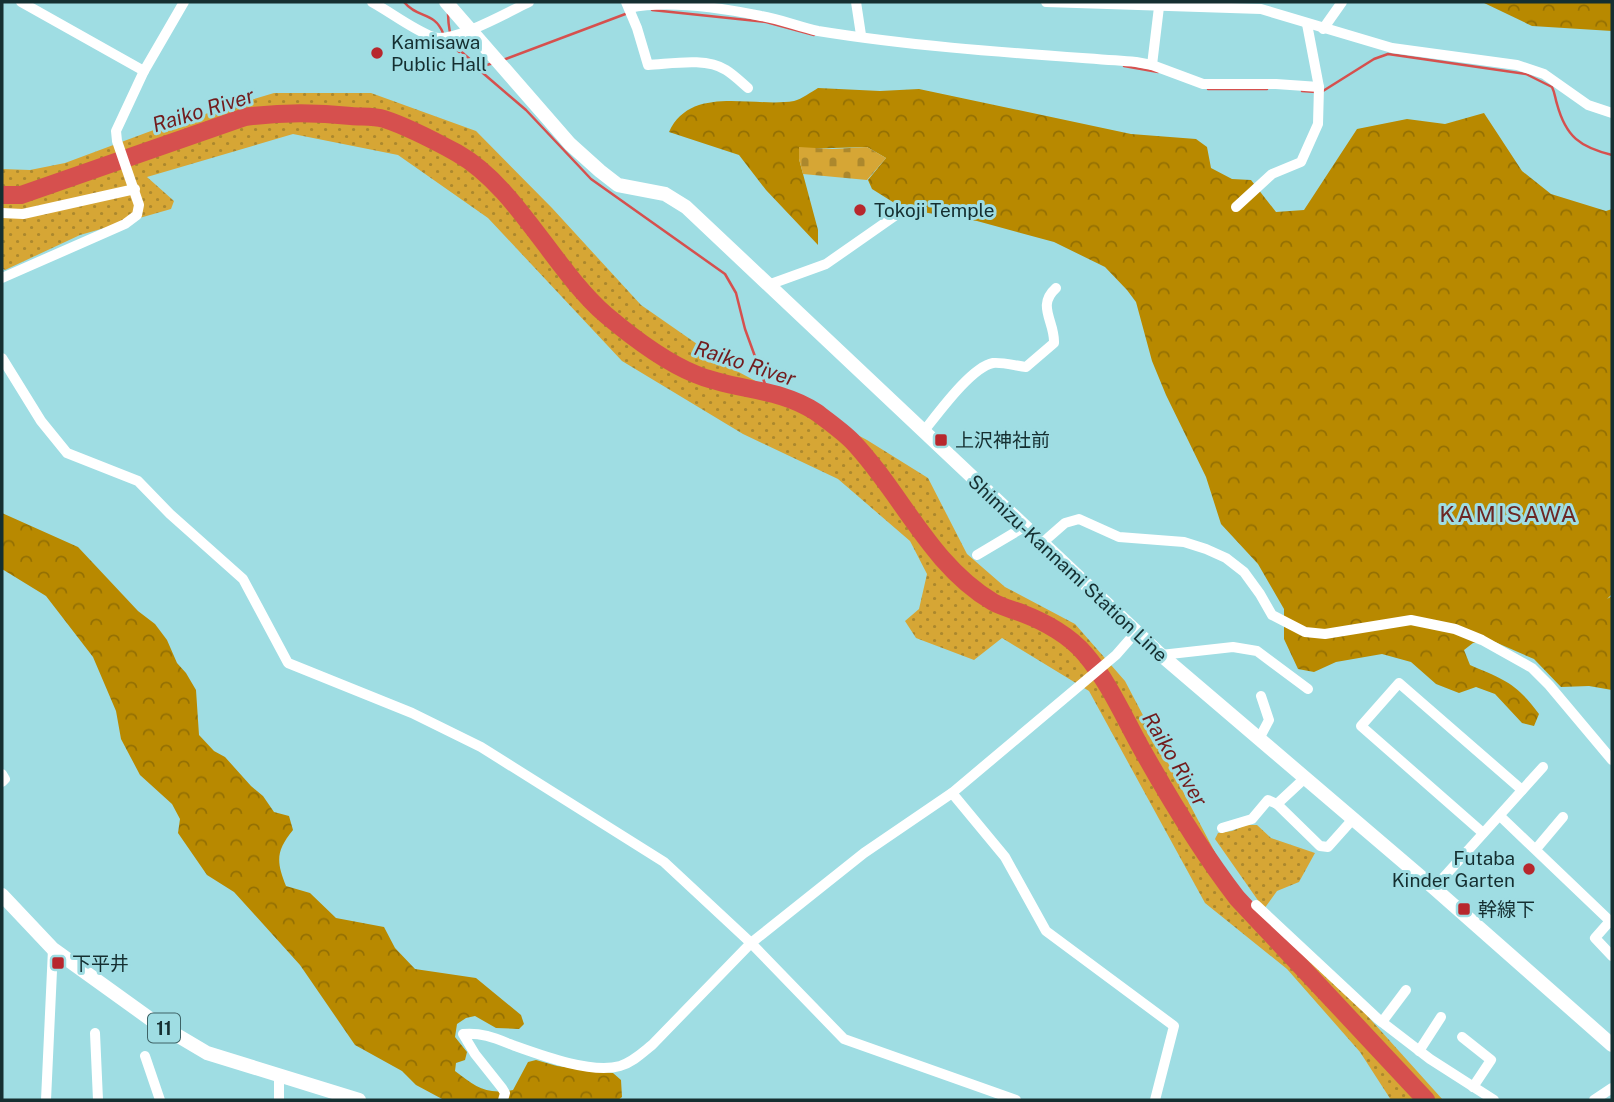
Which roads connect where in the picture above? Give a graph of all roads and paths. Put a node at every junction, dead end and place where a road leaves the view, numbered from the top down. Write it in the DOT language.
graph roads {
  1 [pos="21,2"];
  2 [pos="184,2"];
  3 [pos="372,2"];
  4 [pos="446,2"];
  5 [pos="529,2"];
  6 [pos="856,2"];
  7 [pos="1046,2"];
  8 [pos="1342,2"];
  9 [pos="627,5"];
  10 [pos="1159,7"];
  11 [pos="1307,24"];
  12 [pos="470,29"];
  13 [pos="1323,29"];
  14 [pos="861,36"];
  15 [pos="1152,65"];
  16 [pos="144,71"];
  17 [pos="748,88"];
  18 [pos="1319,88"];
  19 [pos="1612,113"];
  20 [pos="134,186"];
  21 [pos="1236,206"];
  22 [pos="2,213"];
  23 [pos="899,213"];
  24 [pos="2,278"];
  25 [pos="768,285"];
  26 [pos="1056,288"];
  27 [pos="2,358"];
  28 [pos="923,432"];
  29 [pos="1024,527"];
  30 [pos="1041,544"];
  31 [pos="977,555"];
  32 [pos="1136,631"];
  33 [pos="1161,655"];
  34 [pos="1308,689"];
  35 [pos="1261,696"];
  36 [pos="1259,739"];
  37 [pos="1612,760"];
  38 [pos="1543,767"];
  39 [pos="2,774"];
  40 [pos="1305,778"];
  41 [pos="2,782"];
  42 [pos="1522,790"];
  43 [pos="953,793"];
  44 [pos="1277,804"];
  45 [pos="1500,816"];
  46 [pos="1563,817"];
  47 [pos="1353,819"];
  48 [pos="1222,828"];
  49 [pos="1483,832"];
  50 [pos="1536,849"];
  51 [pos="1434,888"];
  52 [pos="2,895"];
  53 [pos="1255,905"];
  54 [pos="1611,922"];
  55 [pos="751,943"];
  56 [pos="53,949"];
  57 [pos="1612,956"];
  58 [pos="1406,990"];
  59 [pos="1441,1017"];
  60 [pos="1382,1022"];
  61 [pos="95,1033"];
  62 [pos="1462,1037"];
  63 [pos="1612,1045"];
  64 [pos="1419,1051"];
  65 [pos="145,1056"];
  66 [pos="279,1077"];
  67 [pos="1473,1087"];
  68 [pos="1612,1088"];
  69 [pos="46,1100"];
  70 [pos="98,1100"];
  71 [pos="160,1100"];
  72 [pos="279,1100"];
  73 [pos="359,1100"];
  74 [pos="503,1100"];
  75 [pos="1016,1100"];
  76 [pos="1155,1100"];
  77 [pos="1494,1100"];
  78 [pos="1594,1100"];
  1 -- 16 [label="street"];
  2 -- 16 [label="street"];
  3 -- 12 [label="street"];
  4 -- 12 [label="main road, Shimizu-Kannami Station Line"];
  5 -- 12 [label="street"];
  6 -- 14 [label="street"];
  7 -- 10 [label="street"];
  8 -- 13 [label="street"];
  9 -- 14 [label="street"];
  9 -- 17 [label="street"];
  10 -- 11 [label="street"];
  10 -- 15 [label="street"];
  11 -- 13 [label="street"];
  11 -- 18 [label="street"];
  12 -- 25 [label="main road, Shimizu-Kannami Station Line"];
  13 -- 19 [label="street"];
  14 -- 15 [label="street"];
  15 -- 18 [label="street"];
  16 -- 20 [label="street"];
  18 -- 21 [label="street"];
  20 -- 22 [label="street"];
  20 -- 24 [label="street"];
  23 -- 25 [label="street"];
  25 -- 28 [label="main road, Shimizu-Kannami Station Line"];
  26 -- 28 [label="street"];
  27 -- 55 [label="street"];
  28 -- 29 [label="main road, Shimizu-Kannami Station Line"];
  29 -- 30 [label="main road, Shimizu-Kannami Station Line"];
  29 -- 31 [label="street"];
  30 -- 32 [label="main road, Shimizu-Kannami Station Line"];
  30 -- 37 [label="street"];
  32 -- 33 [label="main road, Shimizu-Kannami Station Line"];
  32 -- 43 [label="street"];
  33 -- 34 [label="street"];
  33 -- 36 [label="main road, Shimizu-Kannami Station Line"];
  35 -- 36 [label="street"];
  36 -- 40 [label="main road, Shimizu-Kannami Station Line"];
  38 -- 42 [label="street"];
  39 -- 41 [label="street"];
  40 -- 44 [label="street"];
  40 -- 47 [label="main road, Shimizu-Kannami Station Line"];
  42 -- 45 [label="street"];
  42 -- 49 [label="street"];
  43 -- 55 [label="street"];
  43 -- 76 [label="street"];
  44 -- 47 [label="street"];
  44 -- 48 [label="street"];
  45 -- 49 [label="street"];
  45 -- 50 [label="street"];
  46 -- 50 [label="street"];
  47 -- 51 [label="main road, Shimizu-Kannami Station Line"];
  49 -- 51 [label="street"];
  50 -- 54 [label="street"];
  51 -- 63 [label="main road, Shimizu-Kannami Station Line"];
  52 -- 56 [label="main road, 11"];
  53 -- 60 [label="street"];
  54 -- 57 [label="street"];
  55 -- 74 [label="street"];
  55 -- 75 [label="street"];
  56 -- 66 [label="main road, 11"];
  56 -- 69 [label="street"];
  58 -- 60 [label="street"];
  59 -- 64 [label="street"];
  60 -- 64 [label="street"];
  61 -- 70 [label="street"];
  62 -- 67 [label="street"];
  64 -- 67 [label="street"];
  65 -- 71 [label="street"];
  66 -- 72 [label="street"];
  66 -- 73 [label="main road, 11"];
  67 -- 77 [label="street"];
  68 -- 78 [label="street"];
}
